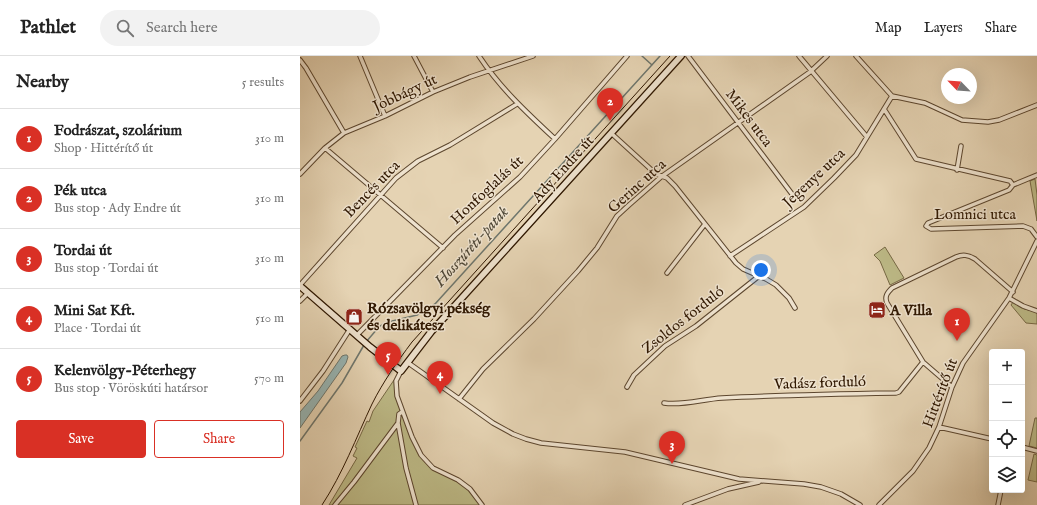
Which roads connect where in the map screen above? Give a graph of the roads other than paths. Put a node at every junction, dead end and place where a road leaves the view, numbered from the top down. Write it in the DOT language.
graph roads {
  1 [pos="360,56"];
  2 [pos="414,56"];
  3 [pos="479,56"];
  4 [pos="533,56"];
  5 [pos="627,56"];
  6 [pos="680,56"];
  7 [pos="688,56"];
  8 [pos="799,56"];
  9 [pos="827,56"];
  10 [pos="856,56"];
  11 [pos="300,60"];
  12 [pos="489,71"];
  13 [pos="812,71"];
  14 [pos="432,92"];
  15 [pos="892,96"];
  16 [pos="517,104"];
  17 [pos="1037,105"];
  18 [pos="884,109"];
  19 [pos="384,116"];
  20 [pos="738,123"];
  21 [pos="344,133"];
  22 [pos="611,133"];
  23 [pos="867,137"];
  24 [pos="555,139"];
  25 [pos="961,146"];
  26 [pos="325,148"];
  27 [pos="957,170"];
  28 [pos="300,174"];
  29 [pos="1037,175"];
  30 [pos="661,177"];
  31 [pos="1013,185"];
  32 [pos="792,194"];
  33 [pos="380,195"];
  34 [pos="705,224"];
  35 [pos="1037,237"];
  36 [pos="1037,241"];
  37 [pos="442,248"];
  38 [pos="730,256"];
  39 [pos="667,272"];
  40 [pos="759,276"];
  41 [pos="300,285"];
  42 [pos="1013,292"];
  43 [pos="308,293"];
  44 [pos="1009,298"];
  45 [pos="300,301"];
  46 [pos="795,308"];
  47 [pos="1037,311"];
  48 [pos="350,329"];
  49 [pos="357,335"];
  50 [pos="407,362"];
  51 [pos="923,362"];
  52 [pos="401,371"];
  53 [pos="628,387"];
  54 [pos="952,387"];
  55 [pos="458,399"];
  56 [pos="300,401"];
  57 [pos="664,403"];
  58 [pos="402,412"];
  59 [pos="398,423"];
  60 [pos="940,427"];
  61 [pos="989,438"];
  62 [pos="1025,448"];
  63 [pos="1037,451"];
  64 [pos="768,481"];
  65 [pos="1000,493"];
  66 [pos="335,505"];
  67 [pos="416,505"];
  68 [pos="482,505"];
  69 [pos="685,505"];
  70 [pos="860,505"];
  71 [pos="879,505"];
  72 [pos="998,505"];
  1 -- 19 [label="street"];
  2 -- 14 [label="street"];
  3 -- 12 [label="street"];
  4 -- 12 [label="street, Jobbágy út"];
  5 -- 24 [label="street, Honfoglalás út"];
  6 -- 22 [label="street, Ady Endre út"];
  7 -- 20 [label="street, Mikes utca"];
  8 -- 13 [label="street"];
  9 -- 13 [label="street, Gerinc utca"];
  10 -- 15 [label="street"];
  11 -- 21 [label="street"];
  12 -- 14 [label="street, Jobbágy út"];
  12 -- 16 [label="street"];
  13 -- 20 [label="street, Gerinc utca"];
  13 -- 23 [label="street"];
  14 -- 19 [label="street, Jobbágy út"];
  15 -- 17 [label="street"];
  15 -- 18 [label="street, Jegenye utca"];
  16 -- 24 [label="street"];
  16 -- 33 [label="street, Bencés utca"];
  18 -- 23 [label="street, Jegenye utca"];
  18 -- 27 [label="street, Lomnici utca"];
  19 -- 21 [label="street, Jobbágy út"];
  20 -- 30 [label="street, Gerinc utca"];
  20 -- 32 [label="street, Mikes utca"];
  21 -- 26 [label="street, Jobbágy út"];
  22 -- 30 [label="street"];
  22 -- 50 [label="street, Ady Endre út"];
  23 -- 38 [label="street, Jegenye utca"];
  24 -- 37 [label="street, Honfoglalás út"];
  25 -- 27 [label="street"];
  26 -- 28 [label="street, Jobbágy út"];
  26 -- 33 [label="street"];
  27 -- 31 [label="street, Lomnici utca"];
  29 -- 31 [label="street"];
  30 -- 34 [label="street"];
  30 -- 55 [label="street, Gerinc utca"];
  31 -- 35 [label="street, Lomnici utca"];
  33 -- 37 [label="street"];
  33 -- 41 [label="street, Bencés utca"];
  34 -- 38 [label="street"];
  34 -- 39 [label="street"];
  36 -- 42 [label="street, Hittérítő út"];
  37 -- 49 [label="street, Honfoglalás út"];
  38 -- 40 [label="street"];
  40 -- 46 [label="street"];
  40 -- 53 [label="street, Zsoldos forduló"];
  41 -- 43 [label="street"];
  42 -- 44 [label="street, Hittérítő út"];
  42 -- 51 [label="street"];
  43 -- 45 [label="street"];
  43 -- 48 [label="street"];
  44 -- 47 [label="street"];
  44 -- 54 [label="street, Hittérítő út"];
  48 -- 49 [label="street"];
  48 -- 56 [label="street"];
  49 -- 52 [label="street"];
  50 -- 52 [label="street, Ady Endre út"];
  50 -- 55 [label="street"];
  51 -- 54 [label="street"];
  51 -- 57 [label="street, Vadász forduló"];
  52 -- 58 [label="street"];
  54 -- 60 [label="street, Hittérítő út"];
  55 -- 64 [label="street"];
  58 -- 59 [label="street"];
  58 -- 68 [label="street"];
  59 -- 66 [label="street"];
  59 -- 67 [label="street"];
  60 -- 61 [label="street"];
  60 -- 71 [label="street, Hittérítő út"];
  62 -- 63 [label="street"];
  64 -- 69 [label="street"];
  64 -- 70 [label="street"];
  65 -- 72 [label="street"];
}
